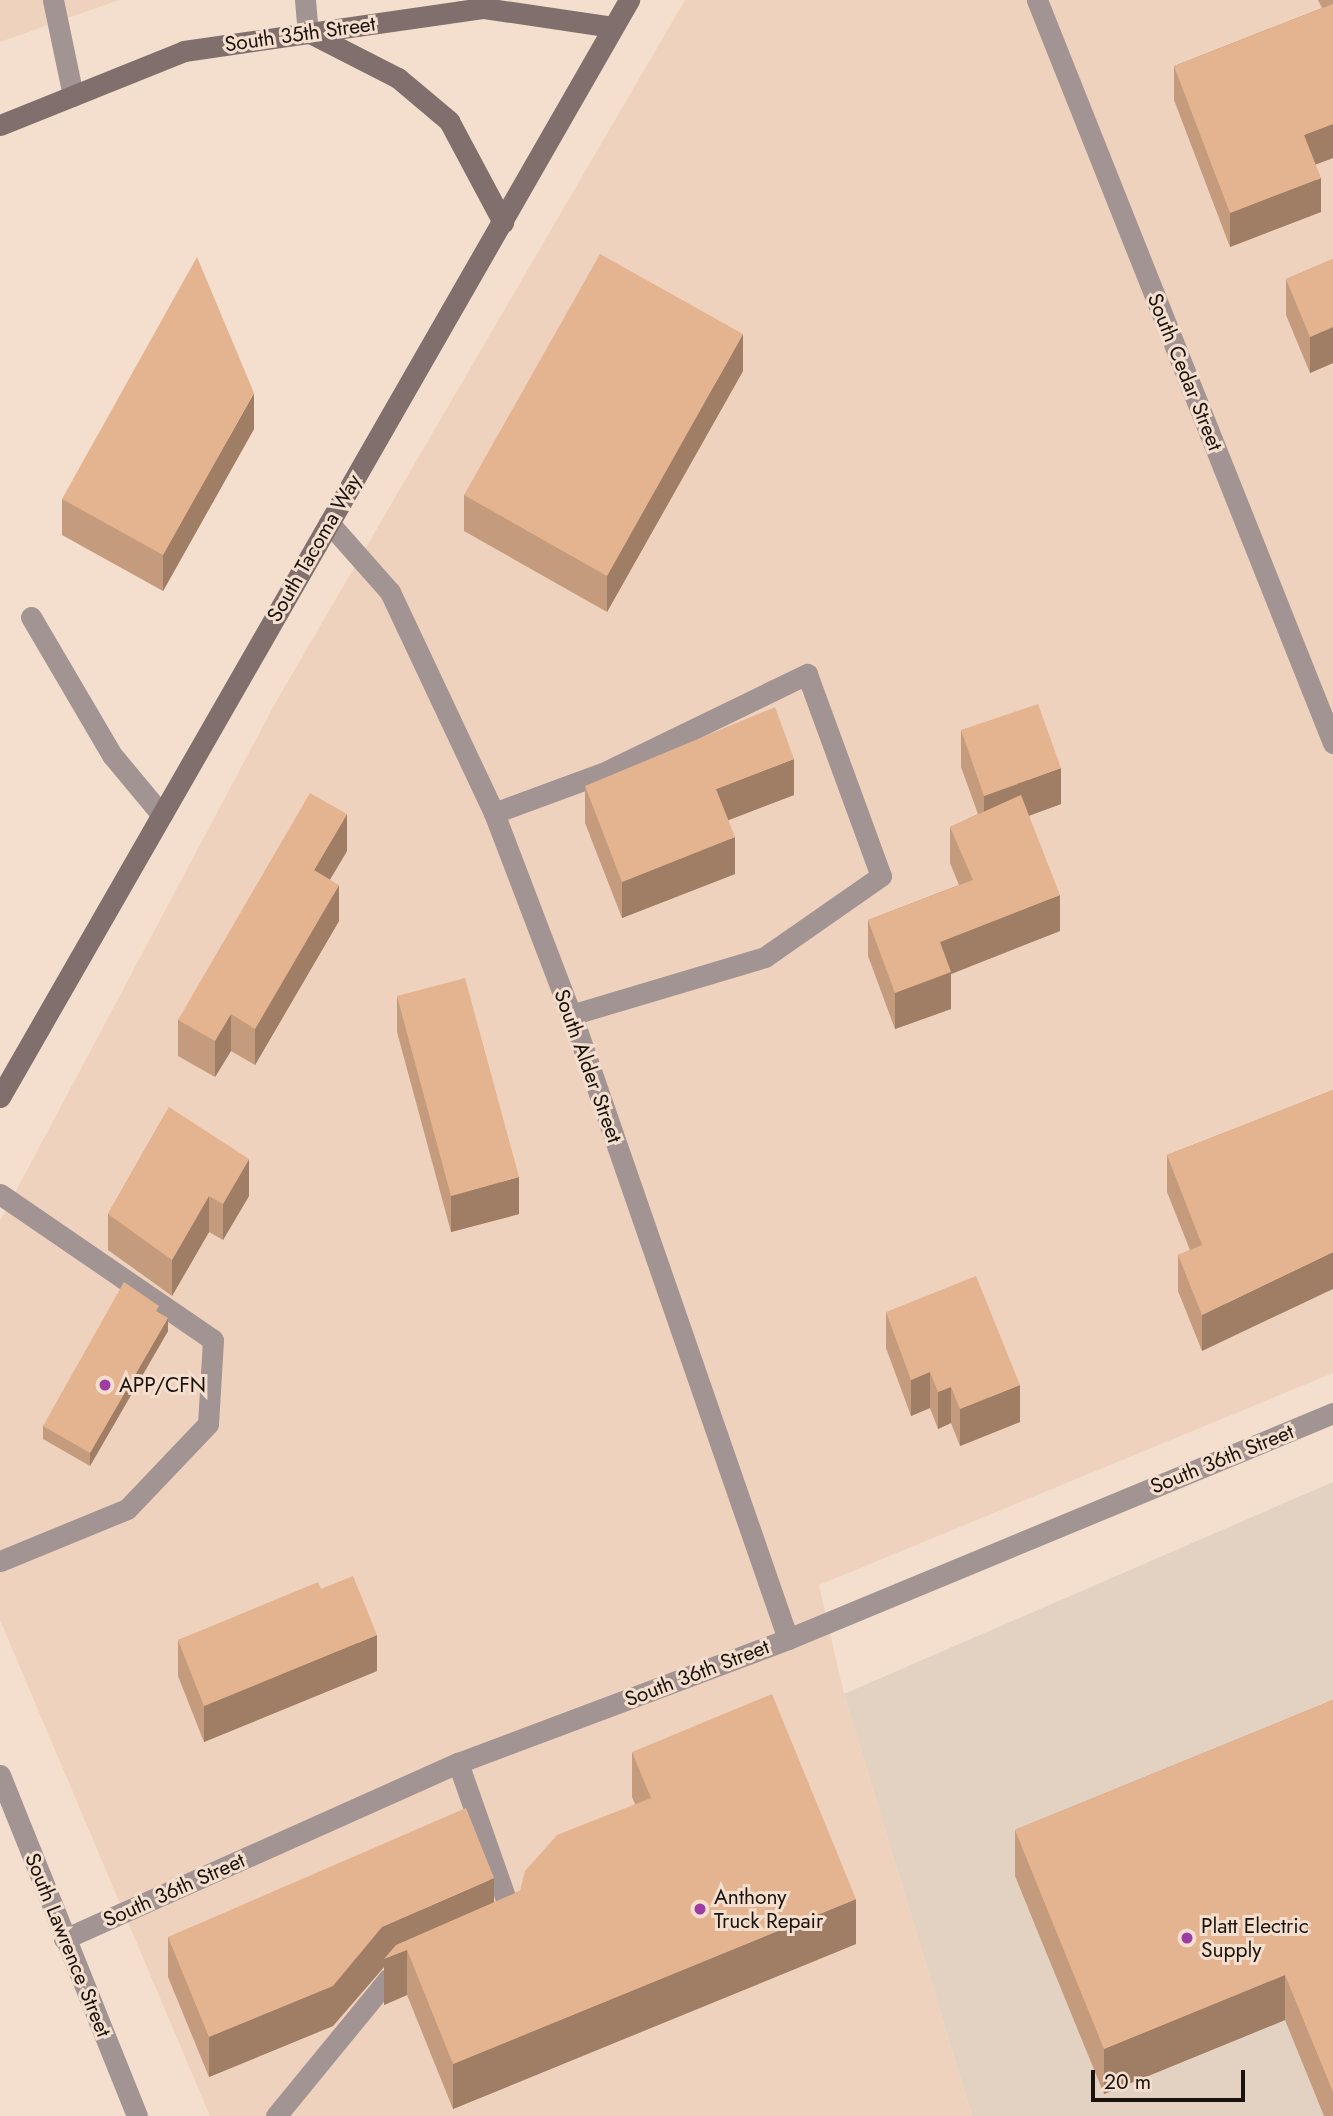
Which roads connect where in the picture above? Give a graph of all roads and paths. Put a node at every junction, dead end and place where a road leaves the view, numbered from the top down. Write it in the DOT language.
graph roads {
  1 [pos="53,0"];
  2 [pos="305,0"];
  3 [pos="629,0"];
  4 [pos="1037,0"];
  5 [pos="613,27"];
  6 [pos="308,32"];
  7 [pos="73,96"];
  8 [pos="0,125"];
  9 [pos="503,222"];
  10 [pos="329,523"];
  11 [pos="31,617"];
  12 [pos="1333,743"];
  13 [pos="494,813"];
  14 [pos="162,815"];
  15 [pos="571,1016"];
  16 [pos="0,1097"];
  17 [pos="0,1194"];
  18 [pos="1333,1413"];
  19 [pos="0,1561"];
  20 [pos="788,1639"];
  21 [pos="458,1763"];
  22 [pos="0,1774"];
  23 [pos="489,1935"];
  24 [pos="64,1938"];
  25 [pos="464,1946"];
  26 [pos="137,2116"];
  27 [pos="276,2116"];
  1 -- 7 [label="street"];
  2 -- 6 [label="street"];
  3 -- 5 [label="main road, South Tacoma Way"];
  4 -- 12 [label="street, South Cedar Street"];
  5 -- 6 [label="main road, South 35th Street"];
  5 -- 9 [label="main road, South Tacoma Way"];
  6 -- 7 [label="main road, South 35th Street"];
  6 -- 9 [label="main road"];
  7 -- 8 [label="main road, South 35th Street"];
  9 -- 10 [label="main road, South Tacoma Way"];
  10 -- 13 [label="street, South Alder Street"];
  10 -- 14 [label="main road, South Tacoma Way"];
  11 -- 14 [label="street"];
  13 -- 15 [label="street, South Alder Street"];
  13 -- 15 [label="street"];
  14 -- 16 [label="main road, South Tacoma Way"];
  15 -- 20 [label="street, South Alder Street"];
  17 -- 19 [label="street"];
  18 -- 20 [label="street, South 36th Street"];
  20 -- 21 [label="street, South 36th Street"];
  21 -- 23 [label="street"];
  21 -- 24 [label="street, South 36th Street"];
  22 -- 24 [label="street, South Lawrence Street"];
  24 -- 26 [label="street, South Lawrence Street"];
  25 -- 27 [label="street"];
}
